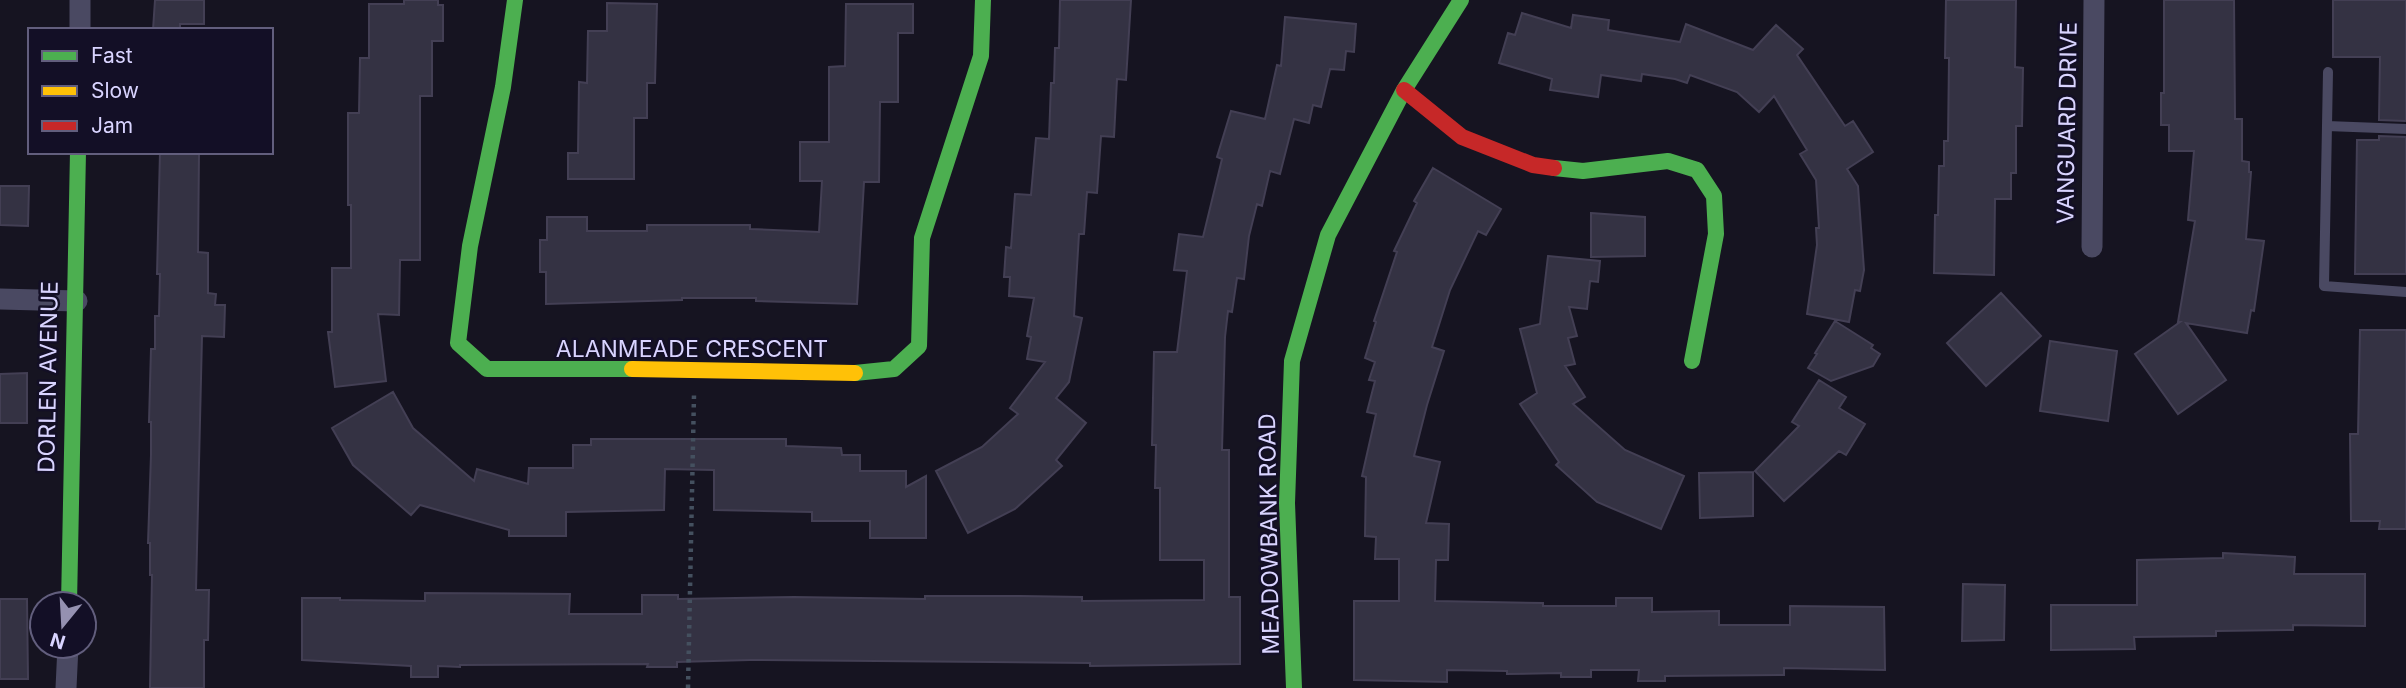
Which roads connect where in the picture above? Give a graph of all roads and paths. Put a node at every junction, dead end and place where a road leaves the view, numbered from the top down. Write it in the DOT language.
graph roads {
  1 [pos="80,0"];
  2 [pos="515,0"];
  3 [pos="983,0"];
  4 [pos="1461,0"];
  5 [pos="2094,0"];
  6 [pos="80,28"];
  7 [pos="2328,72"];
  8 [pos="1404,90"];
  9 [pos="2327,126"];
  10 [pos="2406,129"];
  11 [pos="78,154"];
  12 [pos="2092,247"];
  13 [pos="2406,292"];
  14 [pos="0,299"];
  15 [pos="77,301"];
  16 [pos="1692,361"];
  17 [pos="694,369"];
  18 [pos="69,590"];
  19 [pos="67,660"];
  20 [pos="66,688"];
  21 [pos="688,688"];
  22 [pos="1294,688"];
  1 -- 6 [label="street"];
  2 -- 17 [label="street, ALANMEADE CRESCENT"];
  3 -- 17 [label="street, ALANMEADE CRESCENT"];
  4 -- 8 [label="street, MEADOWBANK ROAD"];
  5 -- 12 [label="street, VANGUARD DRIVE"];
  7 -- 9 [label="lane"];
  8 -- 16 [label="street"];
  8 -- 22 [label="street, MEADOWBANK ROAD"];
  9 -- 10 [label="lane"];
  9 -- 13 [label="lane"];
  11 -- 15 [label="street, DORLEN AVENUE"];
  14 -- 15 [label="street"];
  15 -- 18 [label="street, DORLEN AVENUE"];
  17 -- 21 [label="path"];
  19 -- 20 [label="street"];
}
